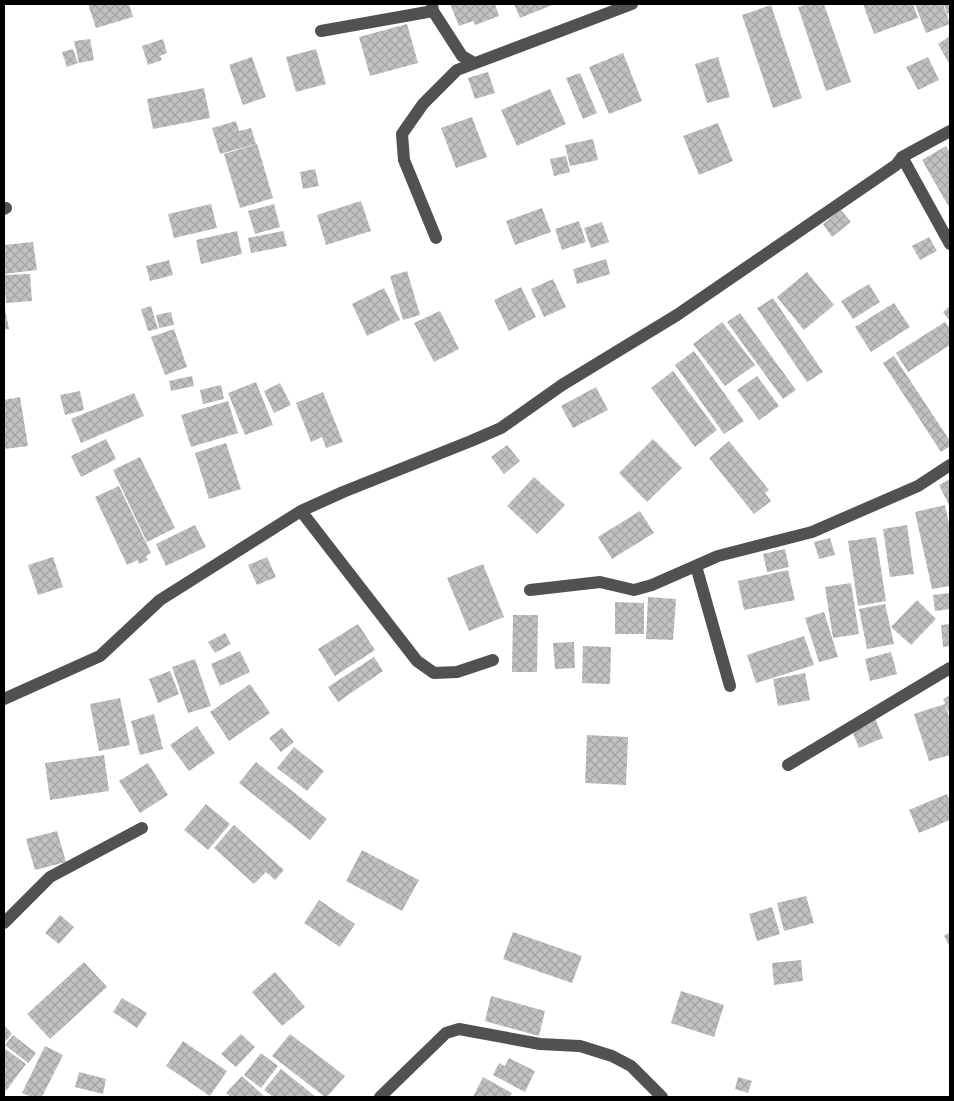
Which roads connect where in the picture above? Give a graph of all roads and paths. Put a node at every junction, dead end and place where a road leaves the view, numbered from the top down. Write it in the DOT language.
graph roads {
  1 [pos="632,4"];
  2 [pos="432,7"];
  3 [pos="321,31"];
  4 [pos="474,63"];
  5 [pos="950,130"];
  6 [pos="902,156"];
  7 [pos="436,238"];
  8 [pos="950,244"];
  9 [pos="950,465"];
  10 [pos="301,510"];
  11 [pos="696,566"];
  12 [pos="530,590"];
  13 [pos="493,660"];
  14 [pos="950,668"];
  15 [pos="730,686"];
  16 [pos="4,699"];
  17 [pos="788,765"];
  18 [pos="142,828"];
  19 [pos="4,923"];
  20 [pos="380,1097"];
  21 [pos="662,1097"];
  1 -- 4 [label="street"];
  2 -- 3 [label="street"];
  2 -- 4 [label="street"];
  4 -- 7 [label="street"];
  5 -- 6 [label="street"];
  6 -- 8 [label="street"];
  6 -- 10 [label="street"];
  9 -- 11 [label="street"];
  10 -- 13 [label="street"];
  10 -- 16 [label="street"];
  11 -- 12 [label="street"];
  11 -- 15 [label="street"];
  14 -- 17 [label="street"];
  18 -- 19 [label="street"];
  20 -- 21 [label="street"];
}
